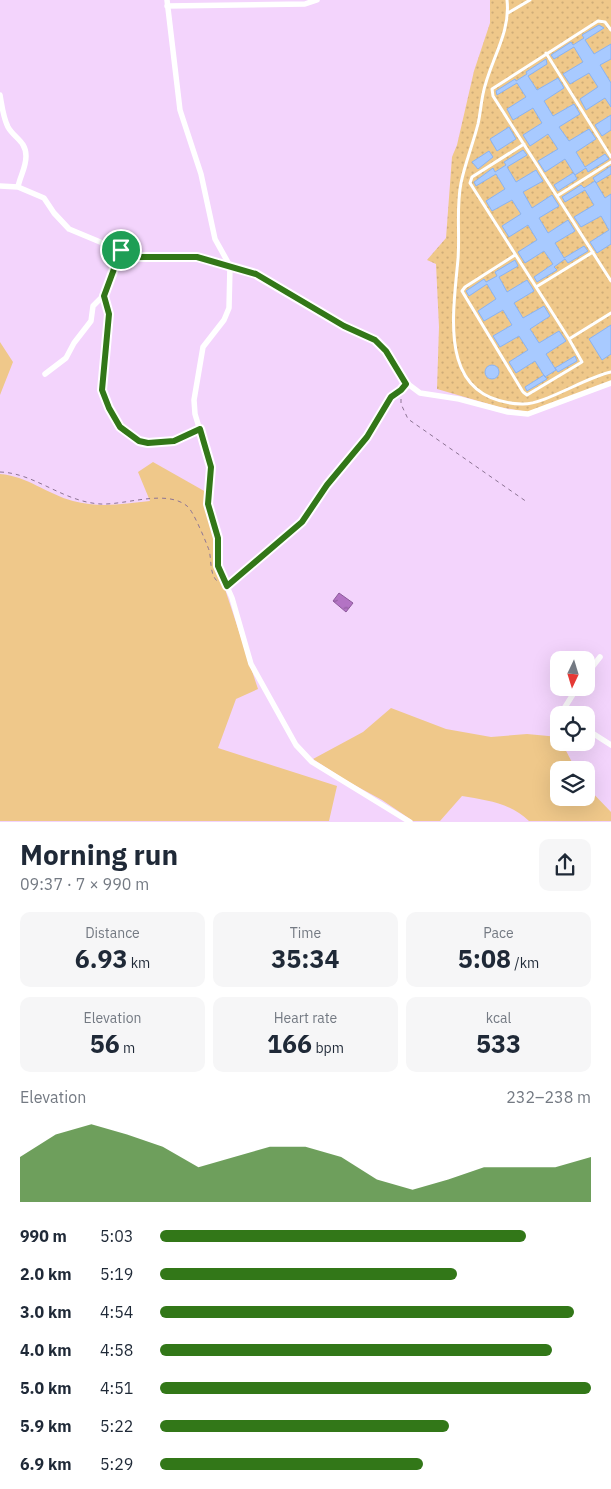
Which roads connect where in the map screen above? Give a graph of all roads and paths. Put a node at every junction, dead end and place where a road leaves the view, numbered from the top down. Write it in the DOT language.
graph roads {
  1 [pos="317,0"];
  2 [pos="507,0"];
  3 [pos="530,0"];
  4 [pos="167,3"];
  5 [pos="508,13"];
  6 [pos="611,30"];
  7 [pos="546,53"];
  8 [pos="0,96"];
  9 [pos="524,144"];
  10 [pos="611,156"];
  11 [pos="611,162"];
  12 [pos="0,186"];
  13 [pos="18,187"];
  14 [pos="557,196"];
  15 [pos="121,250"];
  16 [pos="593,252"];
  17 [pos="516,255"];
  18 [pos="230,266"];
  19 [pos="611,281"];
  20 [pos="536,287"];
  21 [pos="104,296"];
  22 [pos="611,313"];
  23 [pos="569,339"];
  24 [pos="611,372"];
  25 [pos="45,374"];
  26 [pos="611,383"];
  27 [pos="406,384"];
  28 [pos="401,390"];
  29 [pos="200,429"];
  30 [pos="0,472"];
  31 [pos="527,502"];
  32 [pos="288,532"];
  33 [pos="227,586"];
  34 [pos="600,657"];
  35 [pos="595,663"];
  36 [pos="595,735"];
  37 [pos="611,745"];
  38 [pos="410,822"];
  1 -- 4 [label="street"];
  2 -- 5 [label="lane"];
  3 -- 5 [label="lane"];
  4 -- 18 [label="street"];
  5 -- 24 [label="lane"];
  6 -- 7 [label="lane"];
  7 -- 9 [label="lane"];
  7 -- 10 [label="lane"];
  8 -- 13 [label="street"];
  9 -- 14 [label="lane"];
  9 -- 17 [label="lane"];
  11 -- 14 [label="lane"];
  12 -- 13 [label="street"];
  13 -- 15 [label="street"];
  14 -- 16 [label="lane"];
  15 -- 18 [label="street"];
  15 -- 21 [label="street"];
  16 -- 19 [label="lane"];
  16 -- 20 [label="lane"];
  17 -- 20 [label="lane"];
  17 -- 23 [label="lane"];
  18 -- 27 [label="street"];
  18 -- 29 [label="street"];
  20 -- 23 [label="lane"];
  21 -- 25 [label="street"];
  21 -- 29 [label="street"];
  22 -- 23 [label="lane"];
  26 -- 27 [label="street"];
  27 -- 28 [label="path"];
  28 -- 31 [label="path"];
  28 -- 32 [label="path"];
  29 -- 33 [label="street"];
  30 -- 33 [label="path"];
  32 -- 33 [label="street"];
  33 -- 38 [label="street"];
  34 -- 35 [label="street"];
  36 -- 37 [label="street"];
}
